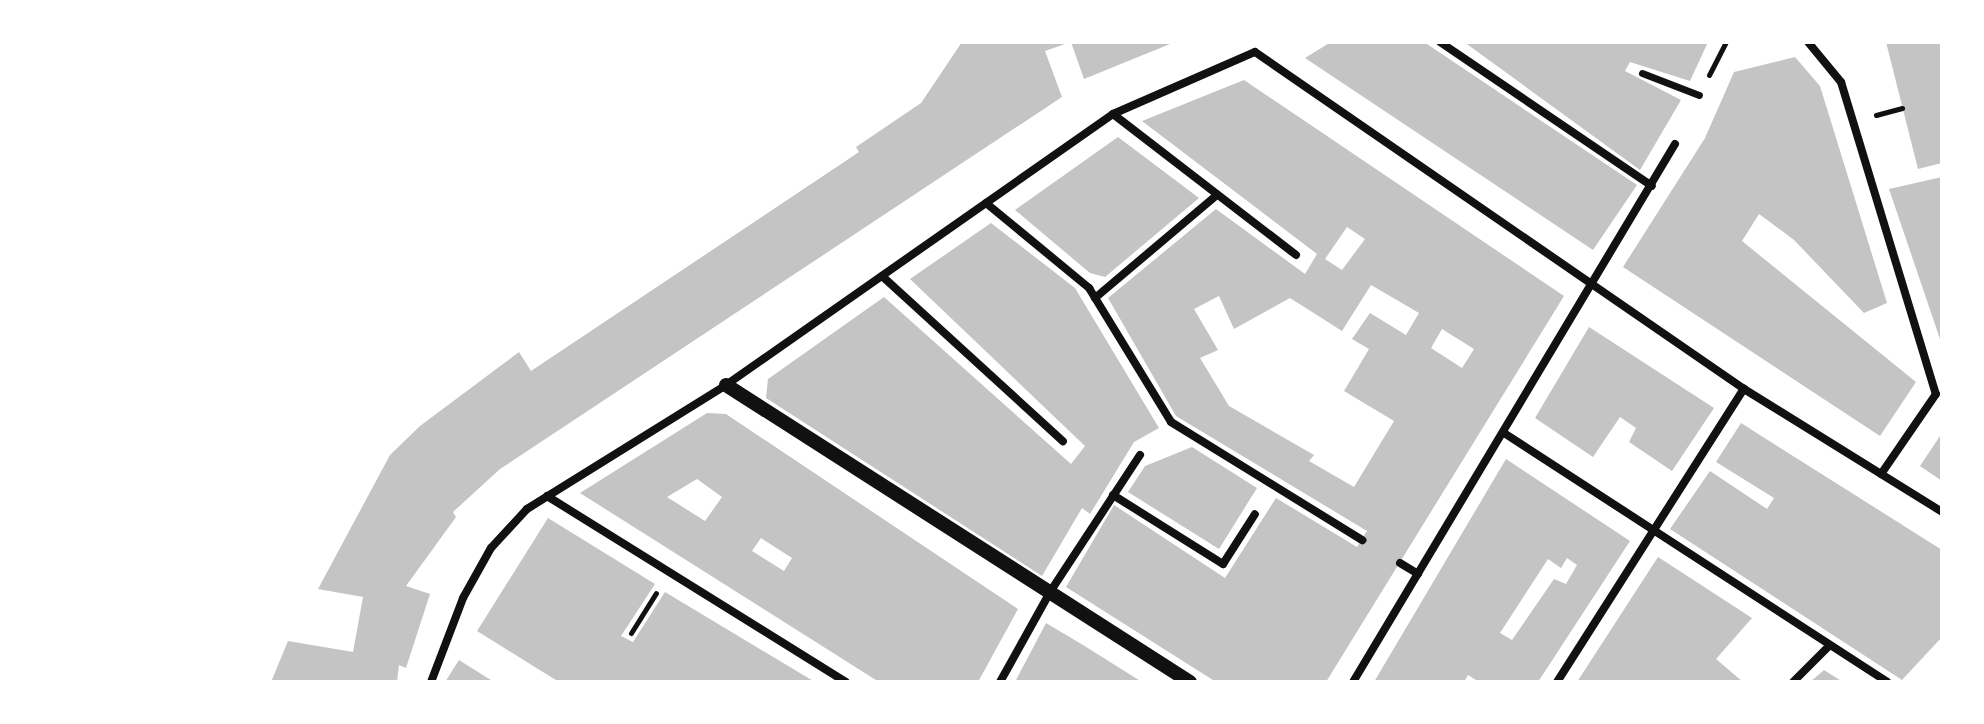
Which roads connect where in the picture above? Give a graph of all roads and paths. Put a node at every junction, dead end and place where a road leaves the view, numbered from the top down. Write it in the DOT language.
graph roads {
  1 [pos="1440,42"];
  2 [pos="1808,42"];
  3 [pos="1642,73"];
  4 [pos="1699,95"];
  5 [pos="1902,108"];
  6 [pos="1113,114"];
  7 [pos="1870,116"];
  8 [pos="1675,144"];
  9 [pos="1652,186"];
  10 [pos="1217,195"];
  11 [pos="986,203"];
  12 [pos="1296,255"];
  13 [pos="882,276"];
  14 [pos="1592,286"];
  15 [pos="1095,298"];
  16 [pos="726,385"];
  17 [pos="1744,389"];
  18 [pos="1504,433"];
  19 [pos="1063,441"];
  20 [pos="1140,455"];
  21 [pos="1881,474"];
  22 [pos="1113,495"];
  23 [pos="547,496"];
  24 [pos="1942,512"];
  25 [pos="1255,514"];
  26 [pos="1654,531"];
  27 [pos="1362,540"];
  28 [pos="1400,563"];
  29 [pos="669,572"];
  30 [pos="1418,574"];
  31 [pos="1050,592"];
  32 [pos="631,633"];
  33 [pos="1830,645"];
  34 [pos="431,682"];
  35 [pos="846,682"];
  36 [pos="1000,682"];
  37 [pos="1190,682"];
  38 [pos="1353,682"];
  39 [pos="1557,682"];
  40 [pos="1793,682"];
  41 [pos="1887,682"];
  1 -- 9 [label="street"];
  2 -- 21 [label="street"];
  3 -- 4 [label="street"];
  5 -- 7 [label="path"];
  6 -- 10 [label="street"];
  6 -- 11 [label="street"];
  6 -- 14 [label="street"];
  8 -- 9 [label="street"];
  9 -- 14 [label="street"];
  10 -- 12 [label="street"];
  10 -- 15 [label="street"];
  11 -- 13 [label="street"];
  11 -- 15 [label="street"];
  13 -- 16 [label="street"];
  13 -- 19 [label="street"];
  14 -- 17 [label="street"];
  14 -- 18 [label="street"];
  15 -- 27 [label="street"];
  16 -- 23 [label="street"];
  16 -- 31 [label="street"];
  17 -- 21 [label="street"];
  17 -- 26 [label="street"];
  18 -- 26 [label="street"];
  18 -- 30 [label="street"];
  20 -- 22 [label="street"];
  21 -- 24 [label="street"];
  22 -- 25 [label="street"];
  22 -- 31 [label="street"];
  23 -- 29 [label="street"];
  23 -- 34 [label="street"];
  26 -- 33 [label="street"];
  26 -- 39 [label="street"];
  28 -- 30 [label="street"];
  29 -- 32 [label="path"];
  29 -- 35 [label="street"];
  30 -- 38 [label="street"];
  31 -- 36 [label="street"];
  31 -- 37 [label="street"];
  33 -- 40 [label="street"];
  33 -- 41 [label="street"];
}
